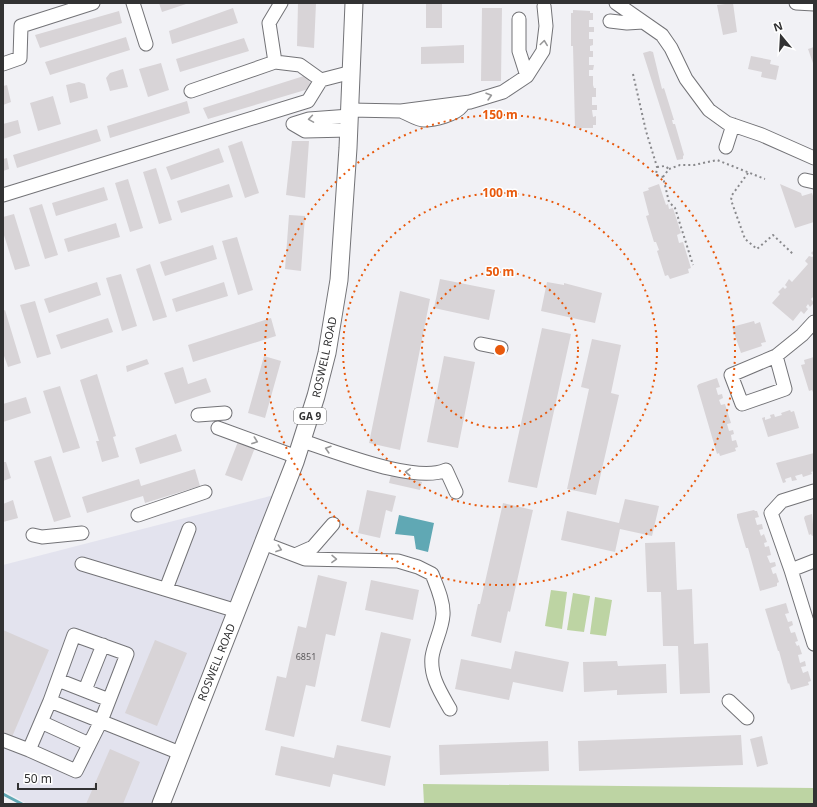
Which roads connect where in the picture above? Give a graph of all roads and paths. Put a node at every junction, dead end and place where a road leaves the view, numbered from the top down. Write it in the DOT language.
graph roads {
  1 [pos="93,3"];
  2 [pos="132,3"];
  3 [pos="281,3"];
  4 [pos="354,3"];
  5 [pos="616,3"];
  6 [pos="796,3"];
  7 [pos="542,4"];
  8 [pos="814,4"];
  9 [pos="519,19"];
  10 [pos="610,21"];
  11 [pos="643,22"];
  12 [pos="146,44"];
  13 [pos="275,62"];
  14 [pos="3,64"];
  15 [pos="352,72"];
  16 [pos="633,74"];
  17 [pos="527,76"];
  18 [pos="321,80"];
  19 [pos="191,91"];
  20 [pos="350,119"];
  21 [pos="733,125"];
  22 [pos="726,147"];
  23 [pos="814,158"];
  24 [pos="657,167"];
  25 [pos="669,169"];
  26 [pos="748,172"];
  27 [pos="663,177"];
  28 [pos="765,179"];
  29 [pos="3,195"];
  30 [pos="793,254"];
  31 [pos="693,265"];
  32 [pos="814,322"];
  33 [pos="481,344"];
  34 [pos="502,348"];
  35 [pos="776,356"];
  36 [pos="224,413"];
  37 [pos="198,415"];
  38 [pos="218,428"];
  39 [pos="302,441"];
  40 [pos="297,457"];
  41 [pos="814,491"];
  42 [pos="206,492"];
  43 [pos="456,492"];
  44 [pos="138,515"];
  45 [pos="333,524"];
  46 [pos="189,529"];
  47 [pos="82,533"];
  48 [pos="33,534"];
  49 [pos="263,543"];
  50 [pos="295,555"];
  51 [pos="814,561"];
  52 [pos="82,564"];
  53 [pos="791,570"];
  54 [pos="166,589"];
  55 [pos="237,611"];
  56 [pos="814,644"];
  57 [pos="103,645"];
  58 [pos="58,680"];
  59 [pos="85,690"];
  60 [pos="109,700"];
  61 [pos="50,701"];
  62 [pos="729,701"];
  63 [pos="450,709"];
  64 [pos="747,718"];
  65 [pos="101,721"];
  66 [pos="41,722"];
  67 [pos="3,740"];
  68 [pos="89,744"];
  69 [pos="28,750"];
  70 [pos="180,753"];
  71 [pos="161,804"];
  1 -- 14 [label="street"];
  2 -- 12 [label="street"];
  3 -- 13 [label="street"];
  4 -- 15 [label="main road, ROSWELL ROAD / GA 9"];
  5 -- 11 [label="street"];
  6 -- 8 [label="street"];
  17 -- 7 [label="street, one-way"];
  9 -- 17 [label="street"];
  10 -- 11 [label="street"];
  11 -- 21 [label="street"];
  13 -- 18 [label="street"];
  13 -- 19 [label="street"];
  15 -- 18 [label="street"];
  15 -- 20 [label="main road, ROSWELL ROAD / GA 9"];
  16 -- 24 [label="path"];
  20 -- 17 [label="street, one-way"];
  18 -- 29 [label="street"];
  20 -- 39 [label="main road, ROSWELL ROAD / GA 9"];
  21 -- 22 [label="street"];
  21 -- 23 [label="street"];
  24 -- 25 [label="path"];
  24 -- 27 [label="path"];
  25 -- 26 [label="path"];
  25 -- 27 [label="path"];
  26 -- 28 [label="path"];
  26 -- 30 [label="path"];
  27 -- 31 [label="path"];
  32 -- 35 [label="street"];
  33 -- 34 [label="street"];
  36 -- 37 [label="street"];
  38 -- 40 [label="street, one-way"];
  39 -- 40 [label="main road, ROSWELL ROAD / GA 9"];
  43 -- 39 [label="street, one-way"];
  40 -- 49 [label="main road, ROSWELL ROAD / GA 9"];
  41 -- 53 [label="street"];
  42 -- 44 [label="street"];
  45 -- 50 [label="street"];
  46 -- 54 [label="street"];
  47 -- 48 [label="street"];
  49 -- 50 [label="street, one-way"];
  49 -- 55 [label="main road, ROSWELL ROAD / GA 9"];
  50 -- 63 [label="street, one-way"];
  51 -- 53 [label="street"];
  52 -- 54 [label="street"];
  53 -- 56 [label="street"];
  54 -- 55 [label="street"];
  55 -- 70 [label="main road, ROSWELL ROAD / GA 9"];
  57 -- 58 [label="street"];
  57 -- 59 [label="street"];
  57 -- 60 [label="street"];
  58 -- 59 [label="street"];
  58 -- 61 [label="street"];
  59 -- 60 [label="street"];
  60 -- 65 [label="street"];
  61 -- 65 [label="street"];
  61 -- 66 [label="street"];
  62 -- 64 [label="street"];
  65 -- 68 [label="street"];
  65 -- 70 [label="street"];
  66 -- 68 [label="street"];
  66 -- 69 [label="street"];
  67 -- 69 [label="street"];
  68 -- 69 [label="street"];
  70 -- 71 [label="main road, ROSWELL ROAD / GA 9"];
}
